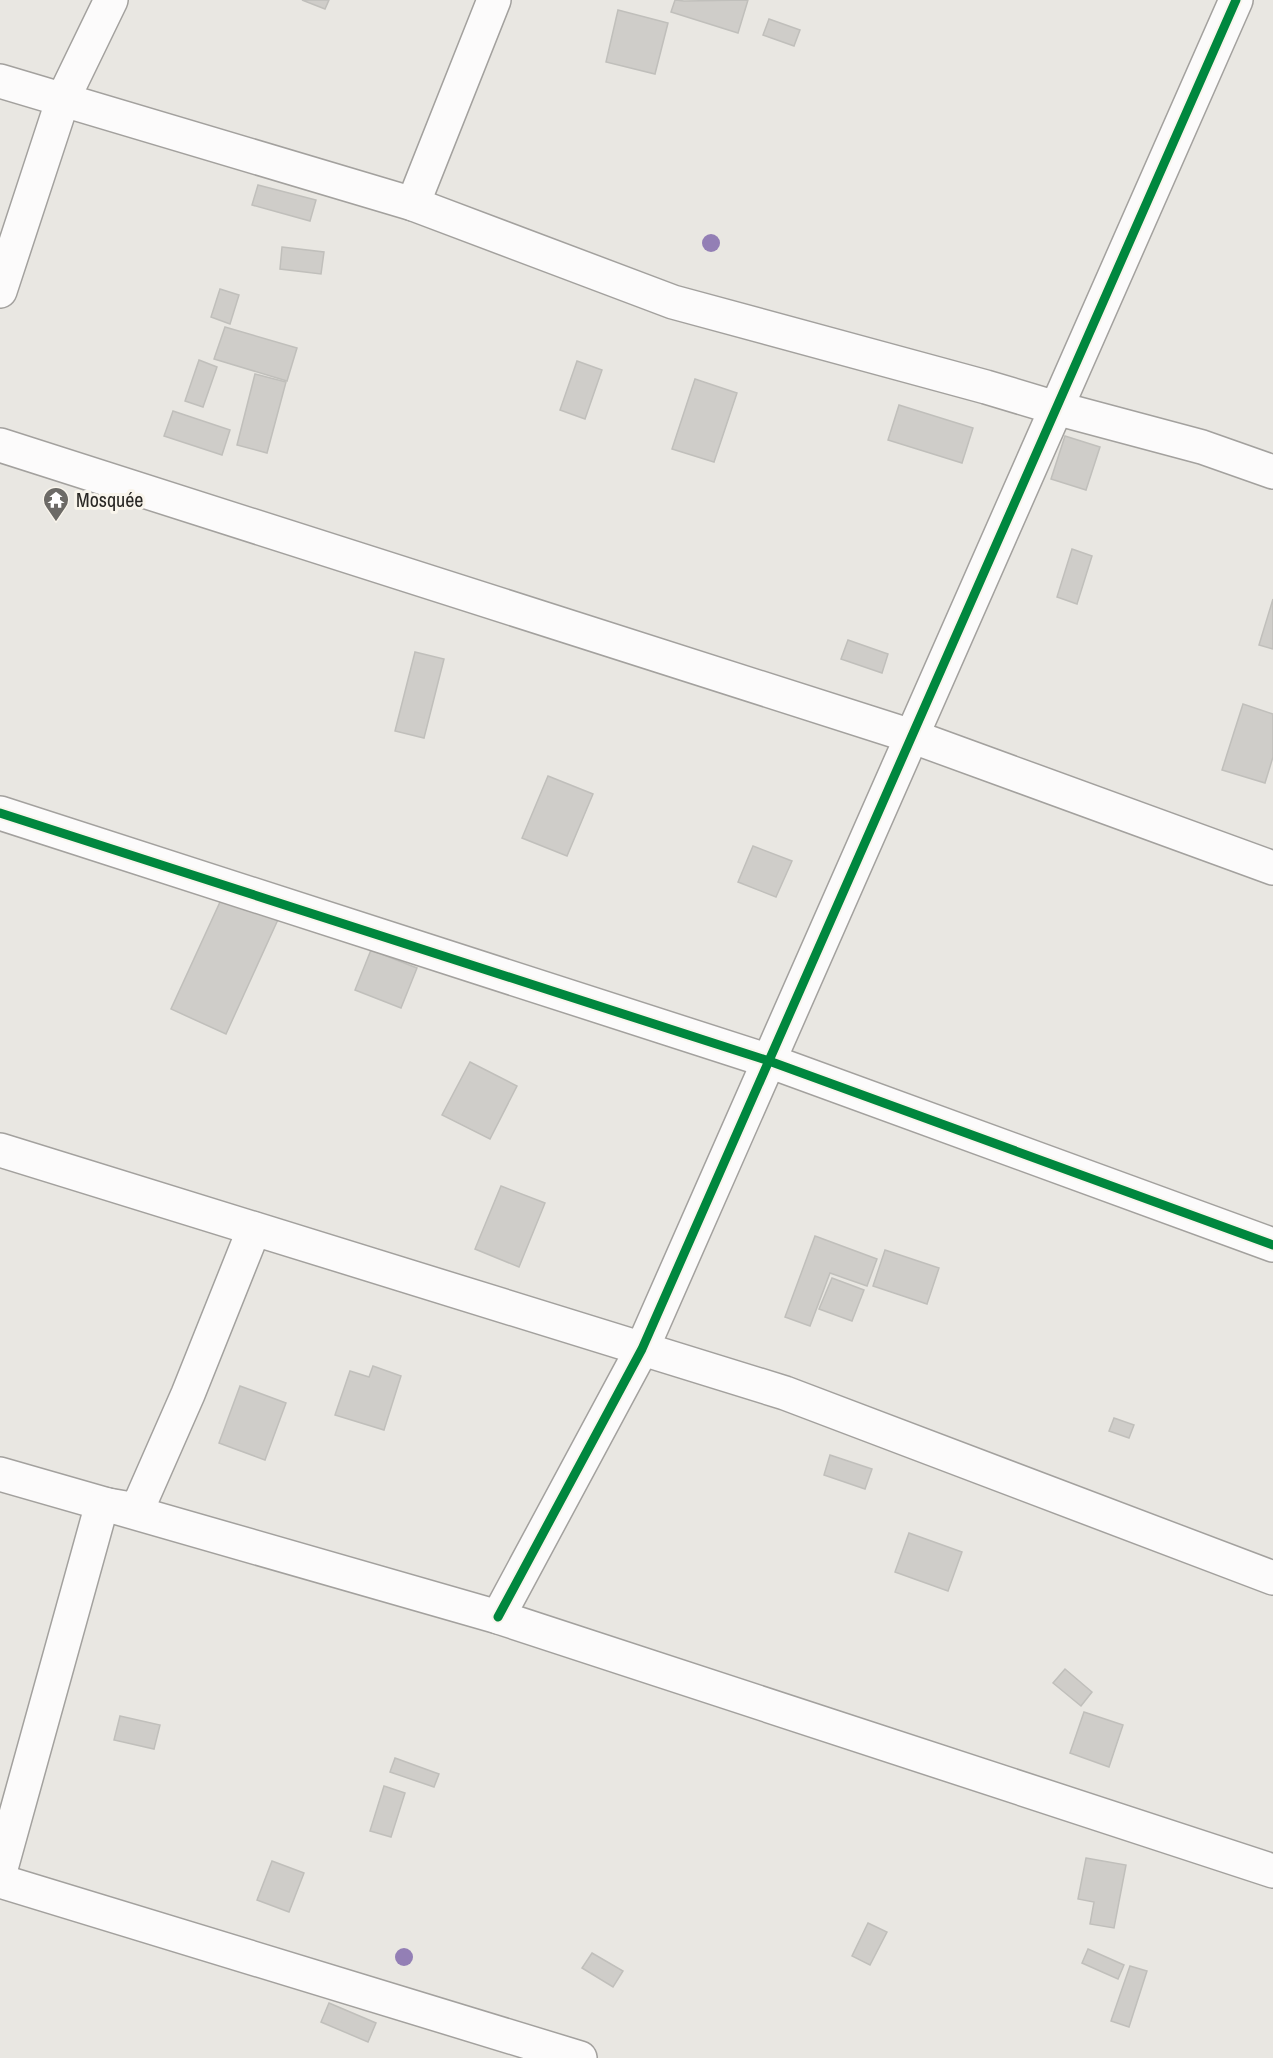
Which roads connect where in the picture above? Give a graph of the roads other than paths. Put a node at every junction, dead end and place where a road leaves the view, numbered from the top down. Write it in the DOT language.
graph roads {
  1 [pos="111,0"];
  2 [pos="494,0"];
  3 [pos="1236,0"];
  4 [pos="0,81"];
  5 [pos="63,99"];
  6 [pos="413,204"];
  7 [pos="0,291"];
  8 [pos="1056,408"];
  9 [pos="0,445"];
  10 [pos="1273,472"];
  11 [pos="911,736"];
  12 [pos="0,813"];
  13 [pos="1273,868"];
  14 [pos="769,1061"];
  15 [pos="0,1150"];
  16 [pos="254,1229"];
  17 [pos="1273,1245"];
  18 [pos="642,1349"];
  19 [pos="0,1474"];
  20 [pos="102,1504"];
  21 [pos="1273,1578"];
  22 [pos="498,1617"];
  23 [pos="1273,1871"];
  24 [pos="0,1872"];
  25 [pos="0,1881"];
  26 [pos="580,2058"];
  1 -- 5 [label="street"];
  2 -- 6 [label="street"];
  3 -- 8 [label="street"];
  4 -- 5 [label="street"];
  5 -- 6 [label="street"];
  5 -- 7 [label="street"];
  6 -- 8 [label="street"];
  8 -- 10 [label="street"];
  8 -- 11 [label="street"];
  9 -- 11 [label="street"];
  11 -- 13 [label="street"];
  11 -- 14 [label="street"];
  12 -- 14 [label="street"];
  14 -- 17 [label="street"];
  14 -- 18 [label="street"];
  15 -- 16 [label="street"];
  16 -- 18 [label="street"];
  16 -- 20 [label="street"];
  18 -- 21 [label="street"];
  18 -- 22 [label="street"];
  19 -- 20 [label="street"];
  20 -- 22 [label="street"];
  20 -- 24 [label="street"];
  22 -- 23 [label="street"];
  25 -- 26 [label="street"];
}
